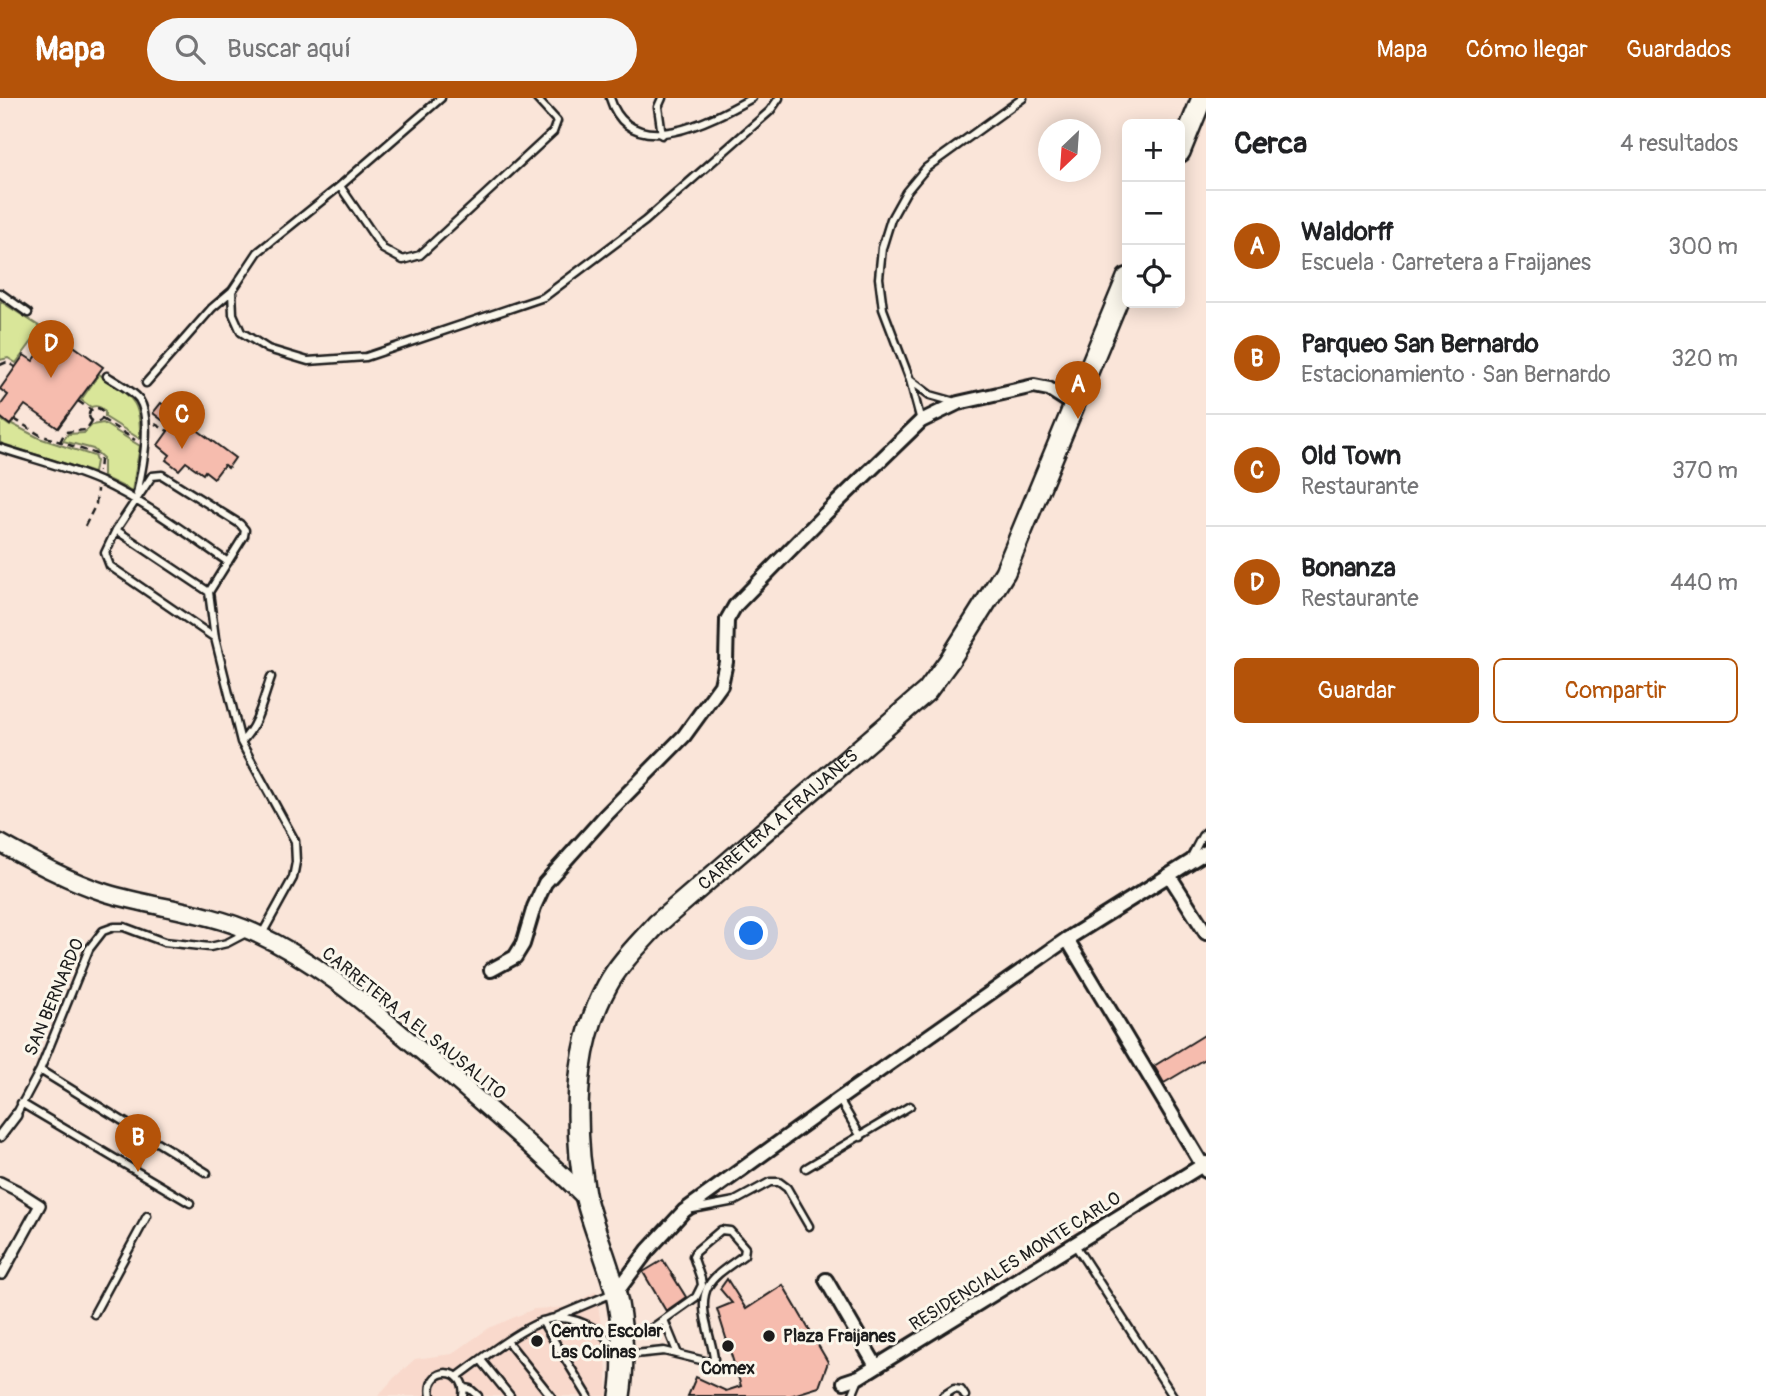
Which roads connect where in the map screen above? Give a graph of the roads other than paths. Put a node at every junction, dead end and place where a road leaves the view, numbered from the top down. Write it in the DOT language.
graph roads {
  1 [pos="441,98"];
  2 [pos="536,98"];
  3 [pos="610,98"];
  4 [pos="662,98"];
  5 [pos="752,98"];
  6 [pos="779,98"];
  7 [pos="1023,98"];
  8 [pos="1202,98"];
  9 [pos="662,135"];
  10 [pos="1185,140"];
  11 [pos="340,186"];
  12 [pos="1122,290"];
  13 [pos="232,291"];
  14 [pos="0,293"];
  15 [pos="28,313"];
  16 [pos="107,376"];
  17 [pos="910,380"];
  18 [pos="146,383"];
  19 [pos="958,403"];
  20 [pos="1074,405"];
  21 [pos="921,421"];
  22 [pos="0,448"];
  23 [pos="136,499"];
  24 [pos="116,530"];
  25 [pos="228,562"];
  26 [pos="209,592"];
  27 [pos="215,638"];
  28 [pos="271,677"];
  29 [pos="241,742"];
  30 [pos="1206,832"];
  31 [pos="0,843"];
  32 [pos="1206,852"];
  33 [pos="1188,863"];
  34 [pos="1169,875"];
  35 [pos="256,933"];
  36 [pos="1206,933"];
  37 [pos="1067,939"];
  38 [pos="491,970"];
  39 [pos="40,1070"];
  40 [pos="839,1099"];
  41 [pos="21,1104"];
  42 [pos="910,1106"];
  43 [pos="16,1115"];
  44 [pos="0,1136"];
  45 [pos="860,1137"];
  46 [pos="1205,1166"];
  47 [pos="806,1168"];
  48 [pos="207,1173"];
  49 [pos="0,1182"];
  50 [pos="586,1198"];
  51 [pos="190,1203"];
  52 [pos="684,1211"];
  53 [pos="147,1216"];
  54 [pos="809,1226"];
  55 [pos="1075,1245"];
  56 [pos="2,1274"];
  57 [pos="826,1280"];
  58 [pos="615,1293"];
  59 [pos="94,1314"];
  60 [pos="554,1318"];
  61 [pos="664,1320"];
  62 [pos="542,1321"];
  63 [pos="621,1328"];
  64 [pos="507,1341"];
  65 [pos="678,1354"];
  66 [pos="623,1355"];
  67 [pos="481,1360"];
  68 [pos="876,1366"];
  69 [pos="457,1377"];
  70 [pos="859,1377"];
  71 [pos="844,1382"];
  72 [pos="463,1392"];
  73 [pos="431,1396"];
  74 [pos="478,1396"];
  75 [pos="510,1396"];
  76 [pos="551,1396"];
  77 [pos="588,1396"];
  78 [pos="620,1396"];
  79 [pos="852,1396"];
  80 [pos="943,1396"];
  81 [pos="965,1396"];
  82 [pos="1173,1396"];
  1 -- 11 [label="lane"];
  2 -- 11 [label="lane"];
  3 -- 9 [label="lane"];
  4 -- 9 [label="lane"];
  5 -- 9 [label="lane"];
  6 -- 13 [label="lane"];
  7 -- 17 [label="lane"];
  8 -- 10 [label="main road"];
  11 -- 13 [label="lane"];
  12 -- 20 [label="main road, CARRETERA A FRAIJANES"];
  13 -- 18 [label="lane"];
  14 -- 15 [label="lane"];
  16 -- 23 [label="lane"];
  17 -- 19 [label="lane"];
  17 -- 21 [label="lane"];
  19 -- 20 [label="street"];
  19 -- 21 [label="street"];
  20 -- 50 [label="main road, CARRETERA A FRAIJANES"];
  21 -- 38 [label="street"];
  22 -- 23 [label="lane"];
  23 -- 24 [label="lane"];
  23 -- 25 [label="lane"];
  23 -- 25 [label="lane"];
  24 -- 26 [label="lane"];
  24 -- 27 [label="lane"];
  25 -- 26 [label="lane"];
  26 -- 27 [label="lane"];
  27 -- 29 [label="lane"];
  28 -- 29 [label="lane"];
  29 -- 35 [label="lane"];
  30 -- 33 [label="lane"];
  31 -- 35 [label="street, CARRETERA A EL SAUSALITO"];
  32 -- 33 [label="street"];
  33 -- 34 [label="street"];
  34 -- 36 [label="street"];
  34 -- 37 [label="street"];
  35 -- 39 [label="lane, SAN BERNARDO"];
  35 -- 50 [label="street, CARRETERA A EL SAUSALITO"];
  37 -- 40 [label="street"];
  37 -- 46 [label="street, RESIDENCIALES MONTE CARLO"];
  39 -- 41 [label="lane, SAN BERNARDO"];
  39 -- 48 [label="lane"];
  40 -- 45 [label="lane"];
  40 -- 52 [label="street"];
  41 -- 43 [label="lane, SAN BERNARDO"];
  41 -- 51 [label="lane"];
  42 -- 45 [label="lane"];
  43 -- 44 [label="street, SAN BERNARDO"];
  45 -- 47 [label="lane"];
  46 -- 55 [label="street, RESIDENCIALES MONTE CARLO"];
  49 -- 56 [label="street"];
  50 -- 58 [label="main road, CARRETERA A FRAIJANES"];
  52 -- 54 [label="lane"];
  52 -- 58 [label="street"];
  53 -- 59 [label="lane"];
  55 -- 68 [label="street, RESIDENCIALES MONTE CARLO"];
  55 -- 82 [label="lane"];
  57 -- 68 [label="street"];
  58 -- 60 [label="lane"];
  58 -- 63 [label="main road, CARRETERA A FRAIJANES"];
  60 -- 62 [label="lane"];
  60 -- 66 [label="lane"];
  61 -- 63 [label="lane"];
  61 -- 65 [label="lane"];
  61 -- 65 [label="lane"];
  62 -- 64 [label="lane"];
  62 -- 77 [label="lane"];
  63 -- 66 [label="main road, CARRETERA A FRAIJANES"];
  64 -- 67 [label="lane"];
  64 -- 76 [label="lane"];
  65 -- 66 [label="lane"];
  66 -- 78 [label="main road, CARRETERA A FRAIJANES"];
  67 -- 69 [label="lane"];
  67 -- 75 [label="lane"];
  68 -- 70 [label="street, RESIDENCIALES MONTE CARLO"];
  69 -- 72 [label="lane"];
  69 -- 73 [label="lane"];
  70 -- 71 [label="street, RESIDENCIALES MONTE CARLO"];
  70 -- 79 [label="lane"];
  72 -- 74 [label="lane"];
  80 -- 81 [label="lane"];
}
